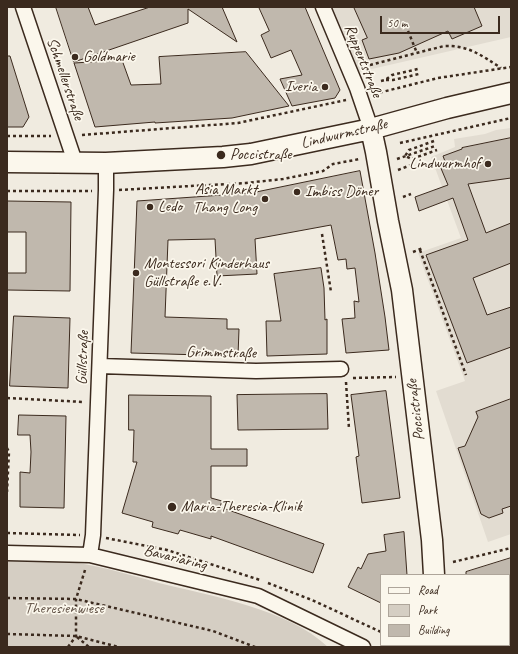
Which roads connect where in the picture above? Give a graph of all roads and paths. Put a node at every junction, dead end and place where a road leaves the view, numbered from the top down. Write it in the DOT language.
graph roads {
  1 [pos="23,7"];
  2 [pos="323,7"];
  3 [pos="408,31"];
  4 [pos="417,53"];
  5 [pos="370,65"];
  6 [pos="511,67"];
  7 [pos="502,68"];
  8 [pos="418,70"];
  9 [pos="419,74"];
  10 [pos="385,80"];
  11 [pos="381,81"];
  12 [pos="385,91"];
  13 [pos="511,93"];
  14 [pos="360,97"];
  15 [pos="511,118"];
  16 [pos="371,128"];
  17 [pos="7,136"];
  18 [pos="66,136"];
  19 [pos="434,141"];
  20 [pos="400,143"];
  21 [pos="436,146"];
  22 [pos="437,150"];
  23 [pos="405,156"];
  24 [pos="360,158"];
  25 [pos="397,160"];
  26 [pos="7,162"];
  27 [pos="75,162"];
  28 [pos="106,163"];
  29 [pos="411,165"];
  30 [pos="398,170"];
  31 [pos="106,190"];
  32 [pos="7,191"];
  33 [pos="411,194"];
  34 [pos="403,197"];
  35 [pos="322,234"];
  36 [pos="424,248"];
  37 [pos="420,250"];
  38 [pos="413,252"];
  39 [pos="331,292"];
  40 [pos="100,366"];
  41 [pos="341,369"];
  42 [pos="466,375"];
  43 [pos="413,377"];
  44 [pos="7,398"];
  45 [pos="99,403"];
  46 [pos="349,429"];
  47 [pos="7,448"];
  48 [pos="7,492"];
  49 [pos="511,548"];
  50 [pos="7,553"];
  51 [pos="90,555"];
  52 [pos="453,562"];
  53 [pos="434,574"];
  54 [pos="7,598"];
  55 [pos="76,599"];
  56 [pos="327,629"];
  57 [pos="7,634"];
  58 [pos="76,636"];
  59 [pos="68,647"];
  60 [pos="89,647"];
  61 [pos="119,647"];
  62 [pos="255,647"];
  63 [pos="341,647"];
  64 [pos="363,647"];
  1 -- 18 [label="street, Schmellerstraße"];
  2 -- 14 [label="street, Ruppertstraße"];
  3 -- 4 [label="path"];
  4 -- 5 [label="path"];
  4 -- 7 [label="path"];
  6 -- 7 [label="path, Lindwurmstraße"];
  7 -- 12 [label="path, Lindwurmstraße"];
  8 -- 10 [label="path"];
  9 -- 10 [label="path"];
  10 -- 11 [label="path"];
  13 -- 16 [label="main road, Lindwurmstraße"];
  14 -- 16 [label="street, Ruppertstraße"];
  14 -- 18 [label="path, Lindwurmstraße"];
  15 -- 20 [label="path, Lindwurmstraße"];
  16 -- 28 [label="main road, Lindwurmstraße"];
  16 -- 43 [label="main road, Poccistraße"];
  17 -- 18 [label="path, Lindwurmstraße"];
  18 -- 27 [label="street, Schmellerstraße"];
  19 -- 23 [label="path"];
  21 -- 23 [label="path"];
  22 -- 23 [label="path"];
  23 -- 25 [label="path"];
  24 -- 31 [label="path, Lindwurmstraße"];
  26 -- 27 [label="main road, Lindwurmstraße"];
  27 -- 28 [label="main road, Lindwurmstraße"];
  28 -- 31 [label="street, Güllstraße"];
  29 -- 30 [label="path"];
  31 -- 32 [label="path, Lindwurmstraße"];
  31 -- 40 [label="street, Güllstraße"];
  33 -- 34 [label="path"];
  35 -- 39 [label="path"];
  36 -- 37 [label="path"];
  37 -- 38 [label="path"];
  37 -- 42 [label="path"];
  40 -- 41 [label="street, Grimmstraße"];
  40 -- 45 [label="street, Güllstraße"];
  43 -- 46 [label="path"];
  43 -- 53 [label="main road, Poccistraße"];
  44 -- 45 [label="path"];
  45 -- 51 [label="street, Güllstraße"];
  47 -- 48 [label="path"];
  49 -- 52 [label="path"];
  50 -- 51 [label="street, Bavariaring"];
  51 -- 55 [label="path"];
  51 -- 56 [label="street, Bavariaring"];
  54 -- 55 [label="path"];
  55 -- 58 [label="path"];
  55 -- 62 [label="path"];
  56 -- 63 [label="street, Bavariaring"];
  56 -- 64 [label="street, Bavariaring"];
  57 -- 58 [label="path"];
  58 -- 59 [label="path"];
  58 -- 60 [label="path"];
  58 -- 61 [label="path"];
}
